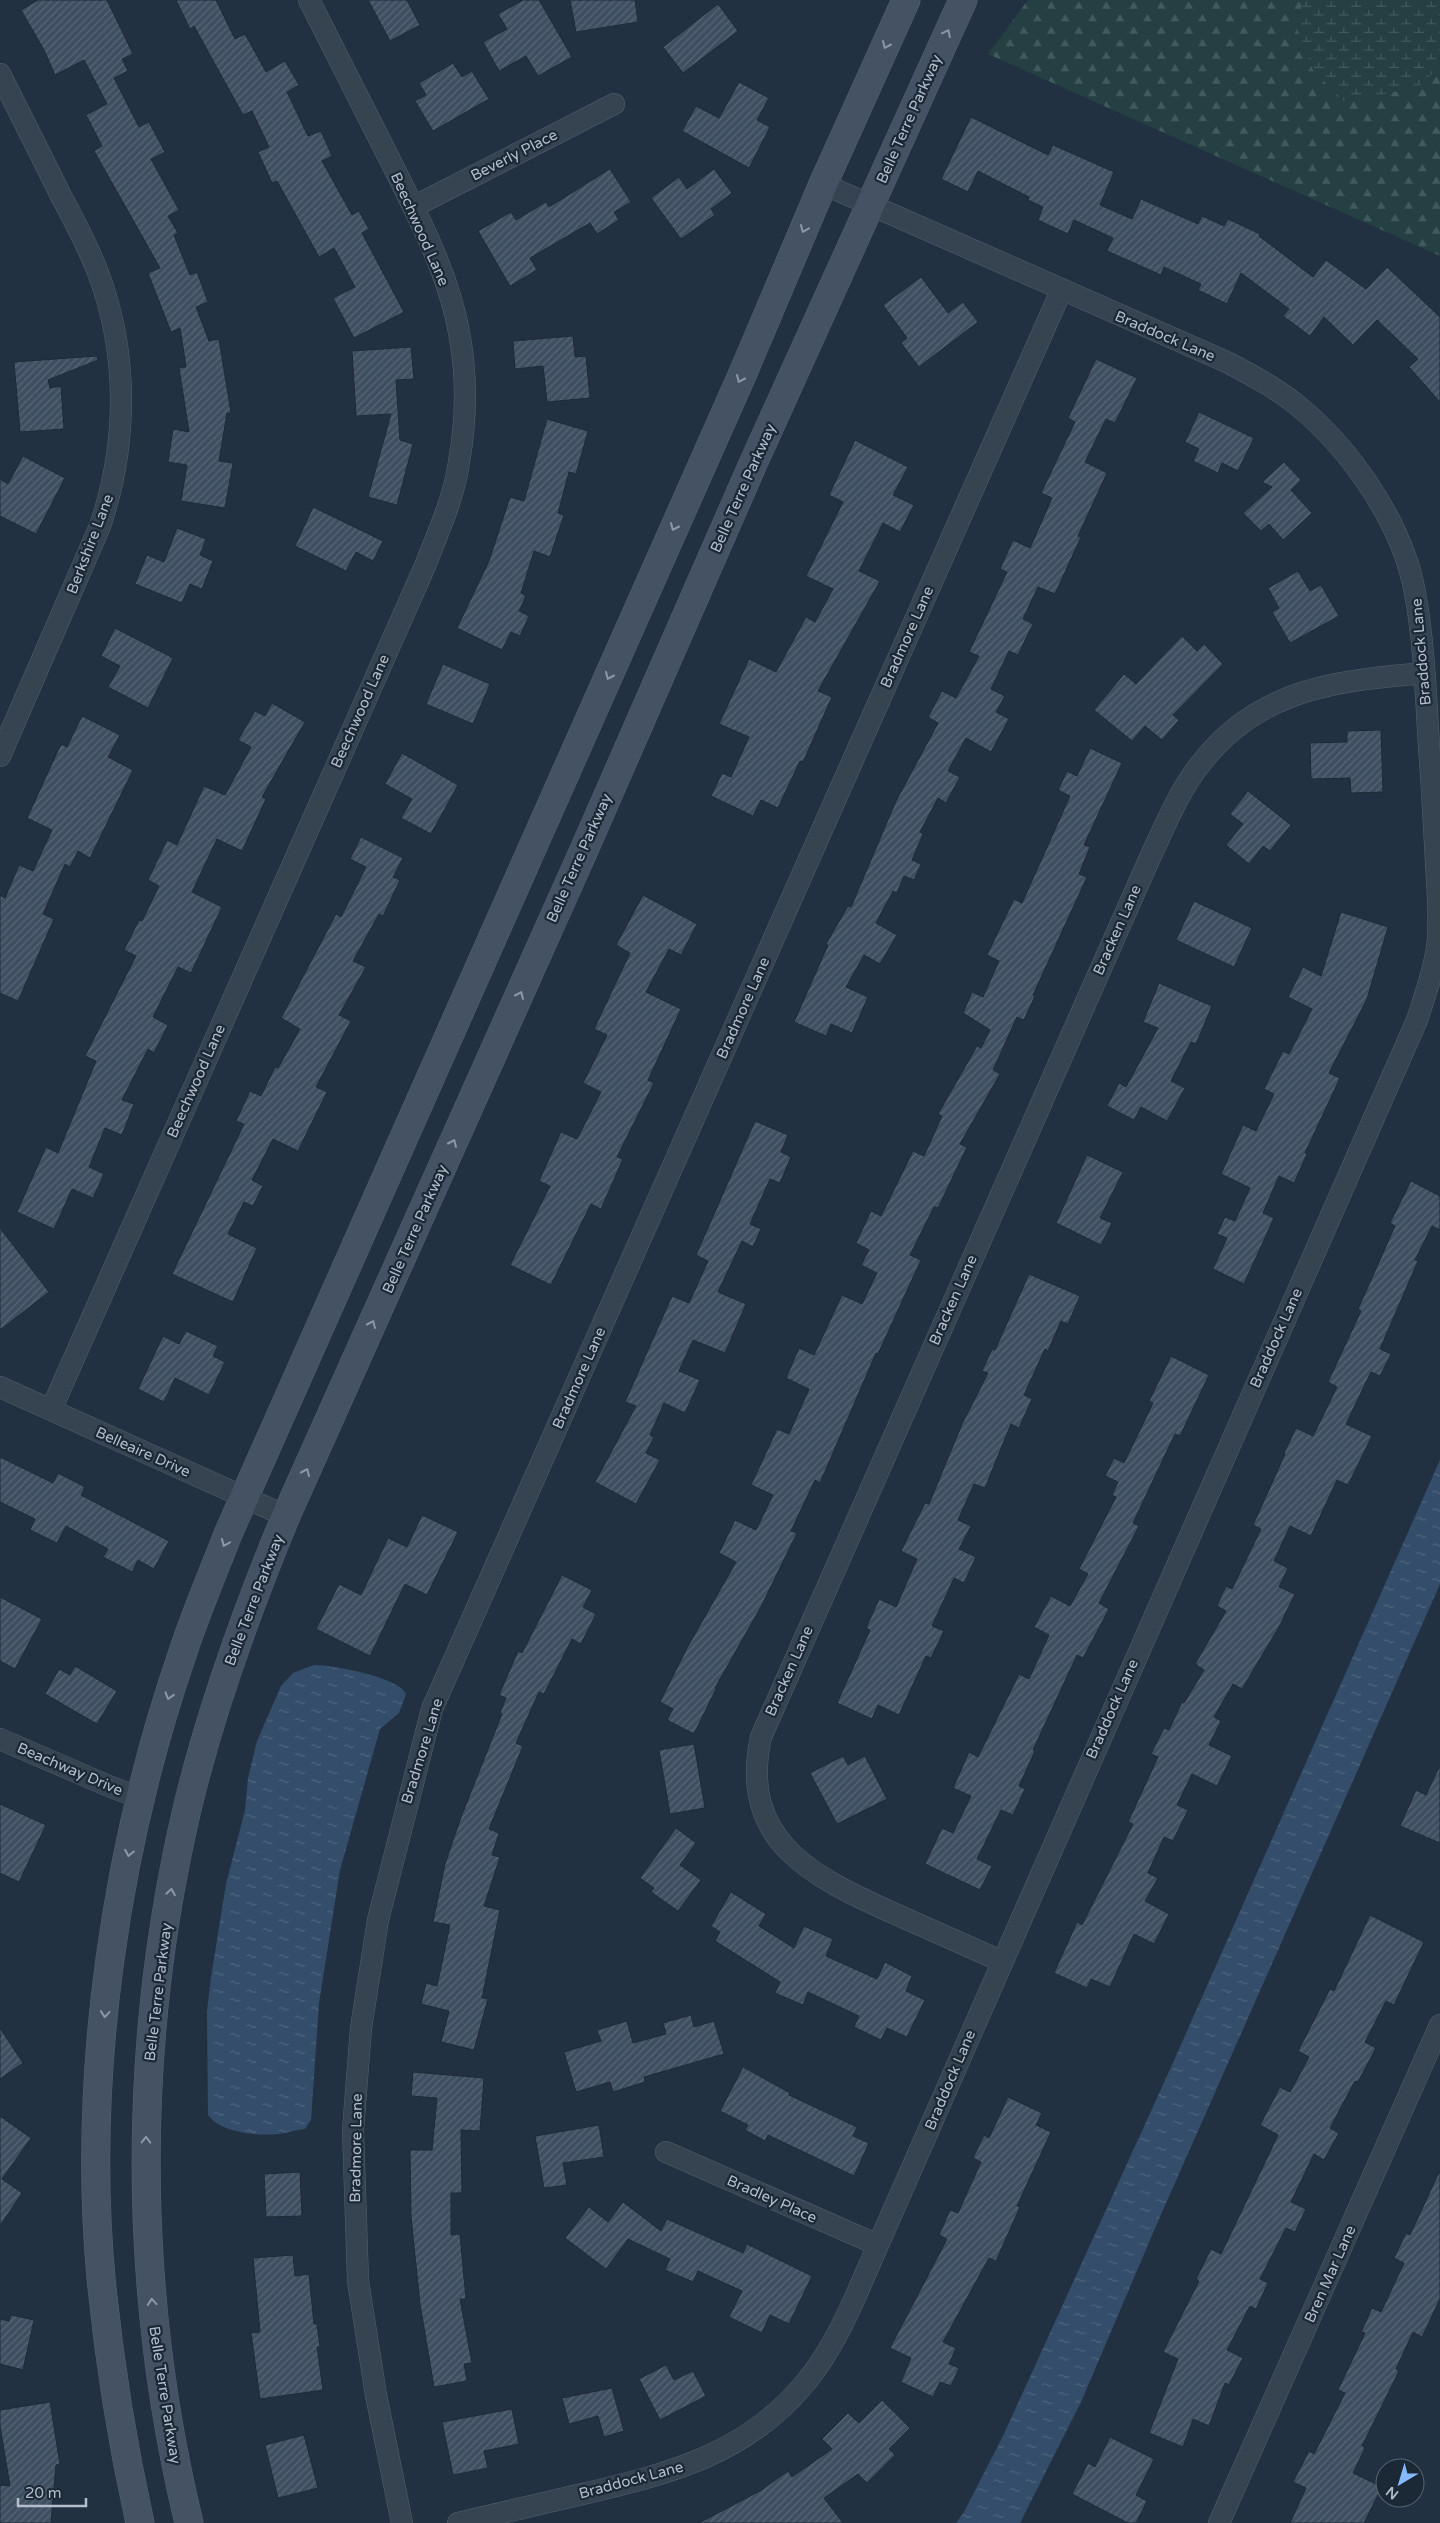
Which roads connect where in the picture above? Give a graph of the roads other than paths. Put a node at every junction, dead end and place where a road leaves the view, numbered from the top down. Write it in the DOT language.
graph roads {
  1 [pos="309,0"];
  2 [pos="906,0"];
  3 [pos="963,0"];
  4 [pos="0,74"];
  5 [pos="614,104"];
  6 [pos="823,184"];
  7 [pos="413,206"];
  8 [pos="871,206"];
  9 [pos="1061,291"];
  10 [pos="1424,673"];
  11 [pos="0,756"];
  12 [pos="0,1387"];
  13 [pos="51,1410"];
  14 [pos="245,1499"];
  15 [pos="286,1516"];
  16 [pos="0,1739"];
  17 [pos="141,1798"];
  18 [pos="1001,1961"];
  19 [pos="1440,2024"];
  20 [pos="666,2152"];
  21 [pos="878,2245"];
  22 [pos="140,2523"];
  23 [pos="189,2523"];
  24 [pos="402,2523"];
  25 [pos="458,2523"];
  26 [pos="1219,2523"];
  1 -- 7 [label="street, Beechwood Lane"];
  2 -- 6 [label="main road, one-way"];
  8 -- 3 [label="main road, Belle Terre Parkway, one-way"];
  4 -- 11 [label="street, Berkshire Lane"];
  5 -- 7 [label="street, Beverly Place"];
  6 -- 8 [label="street, Braddock Lane"];
  6 -- 14 [label="main road, one-way"];
  7 -- 13 [label="street, Beechwood Lane"];
  8 -- 9 [label="street, Braddock Lane"];
  15 -- 8 [label="main road, Belle Terre Parkway, one-way"];
  9 -- 10 [label="street, Braddock Lane"];
  9 -- 24 [label="street, Bradmore Lane"];
  10 -- 18 [label="street, Braddock Lane"];
  10 -- 18 [label="street, Bracken Lane"];
  12 -- 13 [label="street, Belleaire Drive"];
  13 -- 14 [label="street, Belleaire Drive"];
  14 -- 15 [label="street, Belleaire Drive"];
  14 -- 17 [label="main road, one-way"];
  23 -- 15 [label="main road, Belle Terre Parkway, one-way"];
  16 -- 17 [label="street, Beachway Drive"];
  17 -- 22 [label="main road, one-way"];
  18 -- 21 [label="street, Braddock Lane"];
  19 -- 26 [label="street, Bren Mar Lane"];
  20 -- 21 [label="street, Bradley Place"];
  21 -- 25 [label="street, Braddock Lane"];
}
